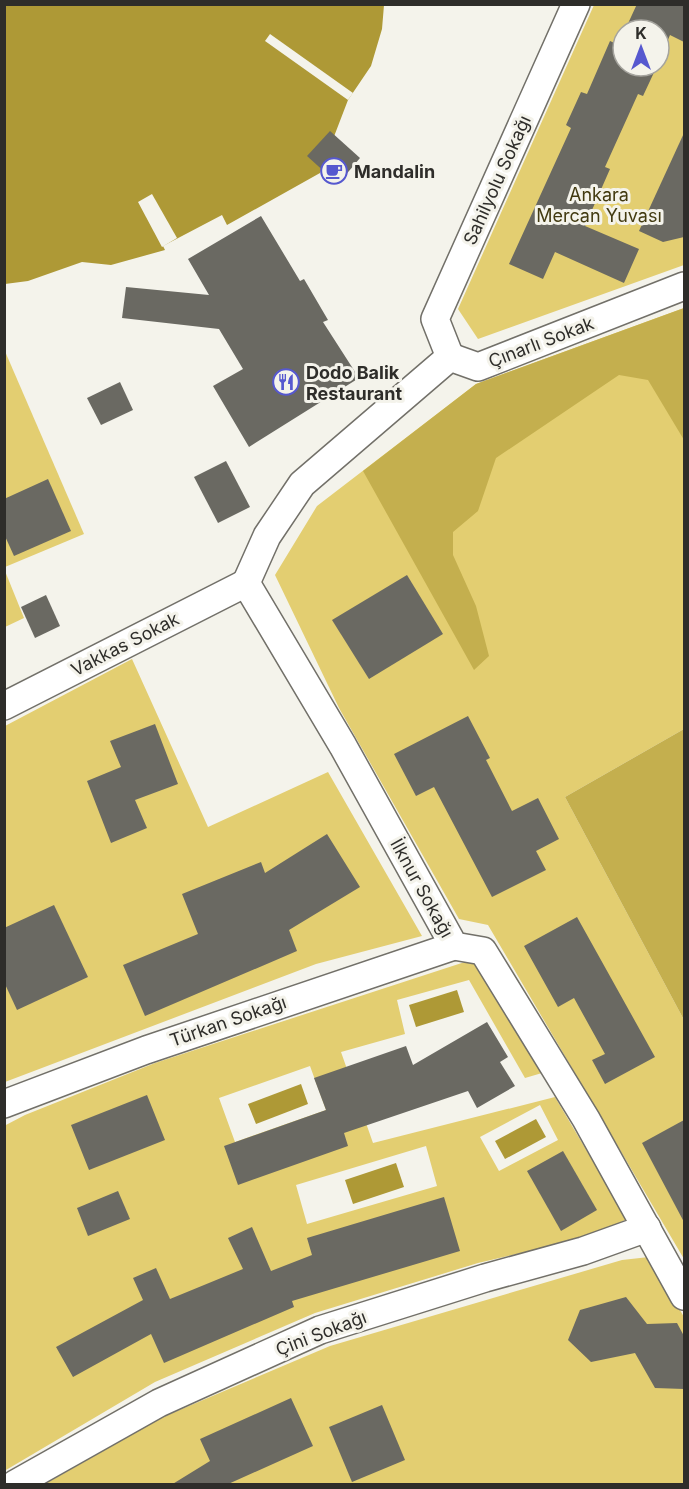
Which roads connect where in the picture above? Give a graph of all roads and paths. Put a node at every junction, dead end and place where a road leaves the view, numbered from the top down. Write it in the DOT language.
graph roads {
  1 [pos="576,4"];
  2 [pos="684,286"];
  3 [pos="450,357"];
  4 [pos="246,583"];
  5 [pos="4,706"];
  6 [pos="454,946"];
  7 [pos="4,1104"];
  8 [pos="647,1228"];
  9 [pos="684,1296"];
  10 [pos="15,1485"];
  1 -- 3 [label="street, Sahilyolu Sokağı"];
  2 -- 3 [label="street, Çınarlı Sokak"];
  3 -- 4 [label="street"];
  4 -- 5 [label="street, Vakkas Sokak"];
  4 -- 6 [label="street, İlknur Sokağı"];
  6 -- 7 [label="street, Türkan Sokağı"];
  6 -- 8 [label="street, İlknur Sokağı"];
  8 -- 9 [label="street, İlknur Sokağı"];
  8 -- 10 [label="street, Çini Sokağı"];
}
